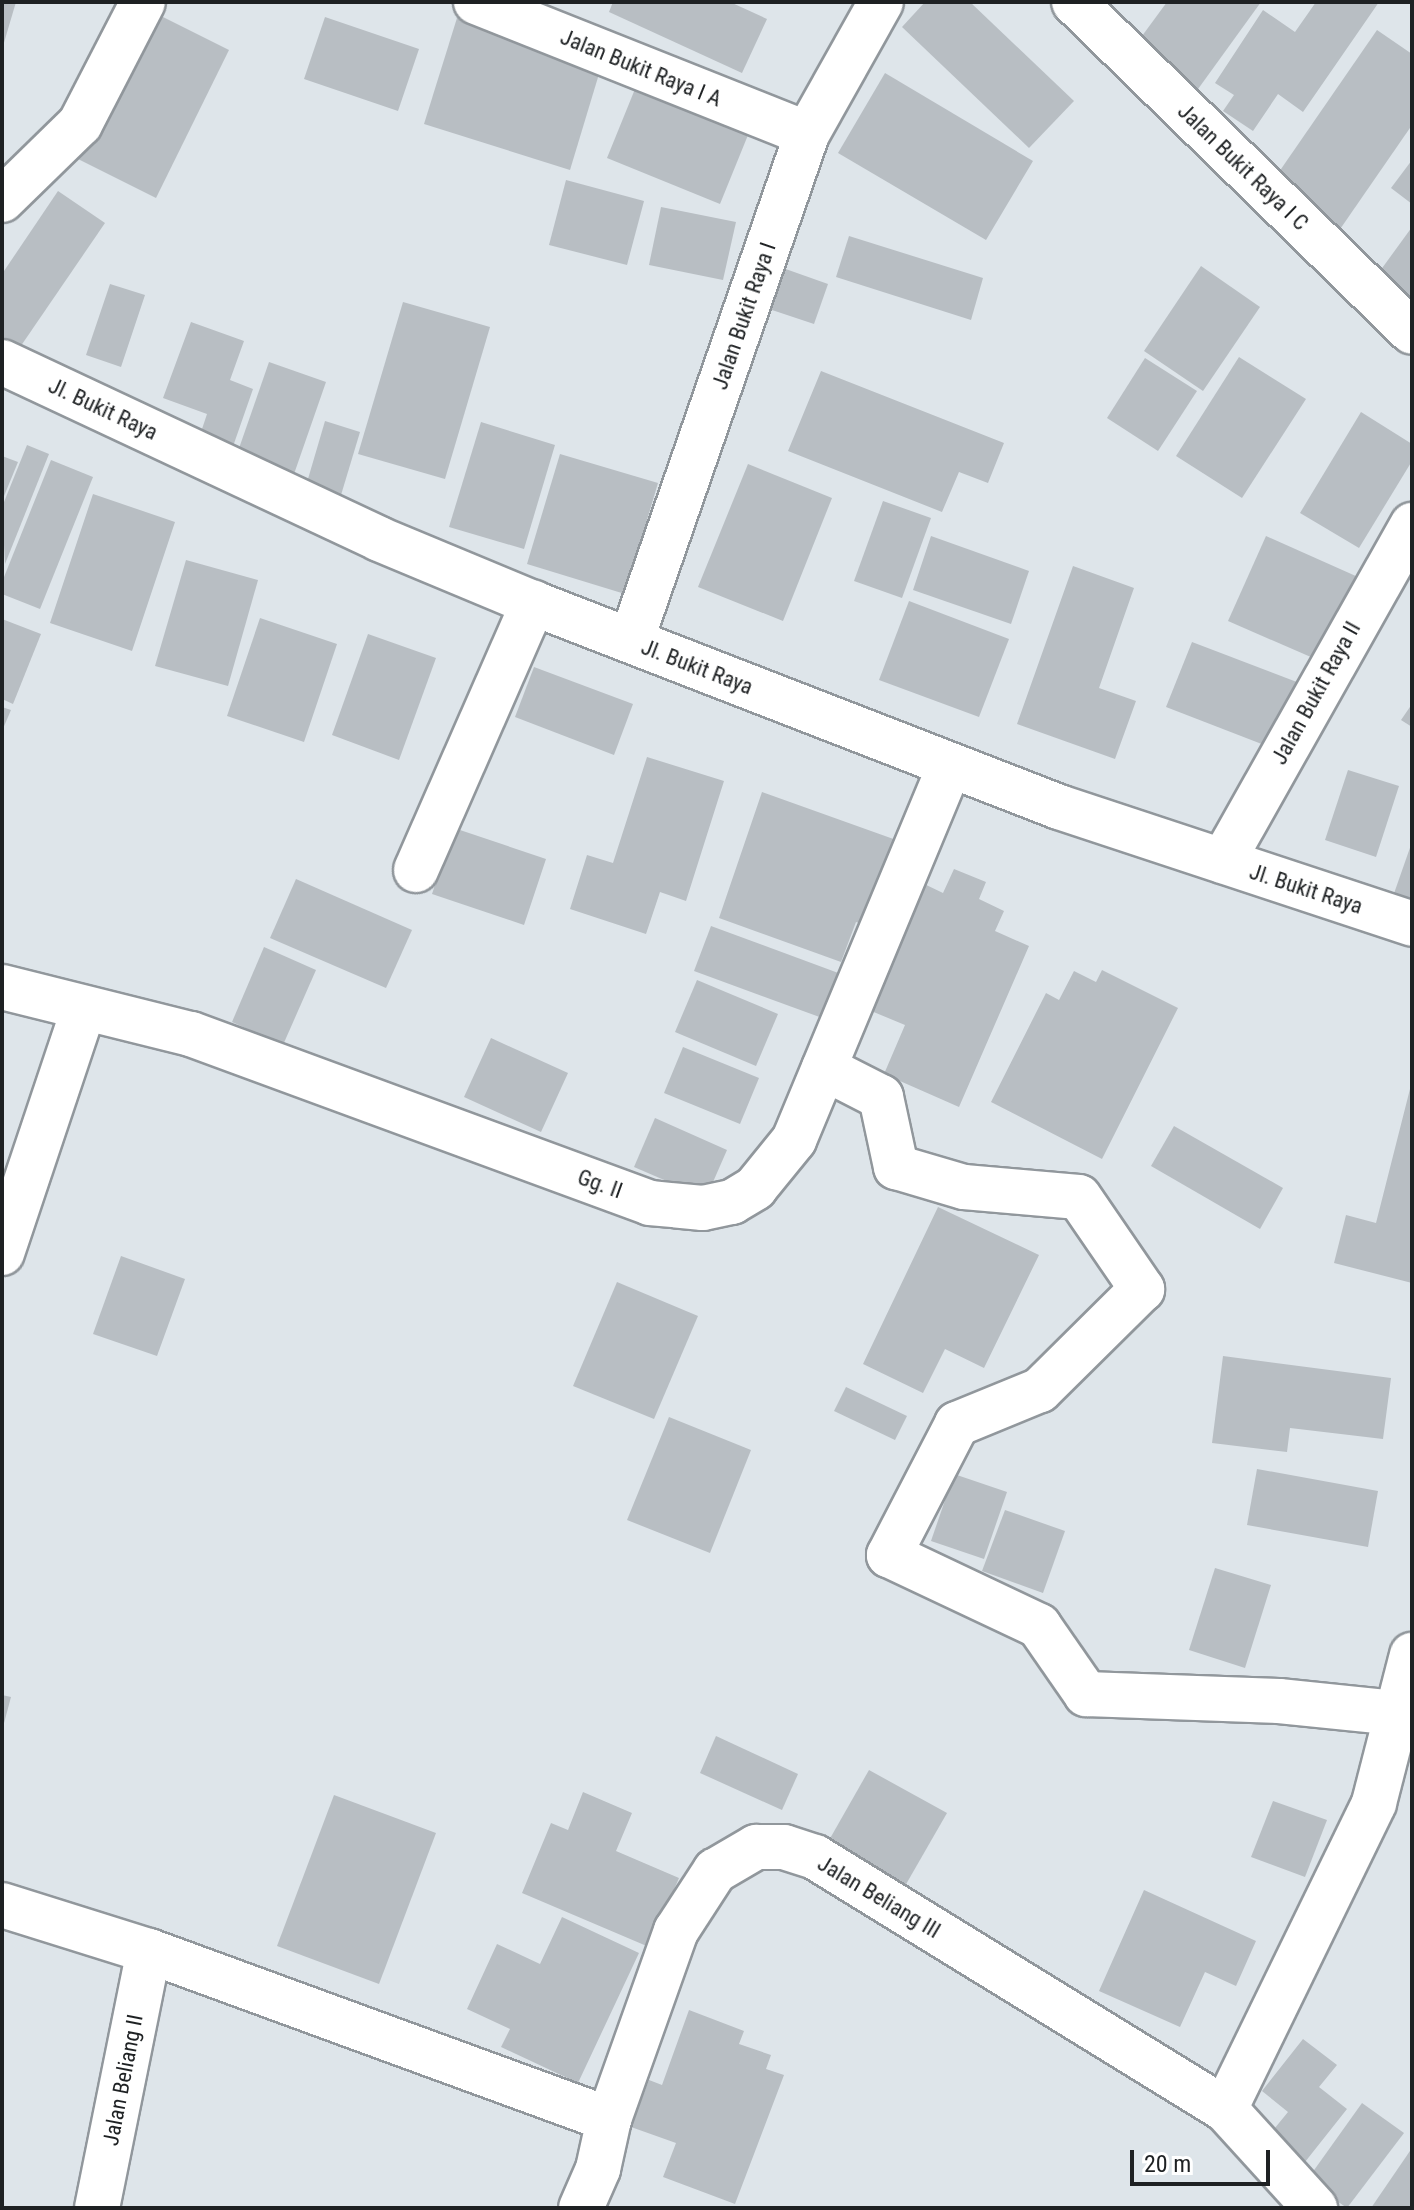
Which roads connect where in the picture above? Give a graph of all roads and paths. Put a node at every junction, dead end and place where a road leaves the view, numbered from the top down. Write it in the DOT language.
graph roads {
  1 [pos="143,2"];
  2 [pos="476,2"];
  3 [pos="881,2"];
  4 [pos="1074,2"];
  5 [pos="807,134"];
  6 [pos="2,200"];
  7 [pos="1412,332"];
  8 [pos="2,362"];
  9 [pos="1412,525"];
  10 [pos="533,603"];
  11 [pos="631,641"];
  12 [pos="950,765"];
  13 [pos="1223,861"];
  14 [pos="416,870"];
  15 [pos="1412,924"];
  16 [pos="2,987"];
  17 [pos="84,1008"];
  18 [pos="824,1068"];
  19 [pos="2,1253"];
  20 [pos="1412,1655"];
  21 [pos="1397,1713"];
  22 [pos="2,1905"];
  23 [pos="149,1951"];
  24 [pos="1225,2109"];
  25 [pos="609,2119"];
  26 [pos="97,2208"];
  27 [pos="581,2208"];
  28 [pos="1315,2208"];
  1 -- 6 [label="street"];
  2 -- 5 [label="street, Jalan Bukit Raya I A"];
  3 -- 5 [label="street, Jalan Bukit Raya I"];
  4 -- 7 [label="street, Jalan Bukit Raya I C"];
  5 -- 11 [label="street, Jalan Bukit Raya I"];
  8 -- 10 [label="street, Jl. Bukit Raya"];
  9 -- 13 [label="street, Jalan Bukit Raya II"];
  10 -- 11 [label="street, Jl. Bukit Raya"];
  10 -- 14 [label="street"];
  11 -- 12 [label="street, Jl. Bukit Raya"];
  12 -- 13 [label="street, Jl. Bukit Raya"];
  12 -- 18 [label="street, Gg. II"];
  13 -- 15 [label="street, Jl. Bukit Raya"];
  16 -- 17 [label="street, Gg. II"];
  17 -- 18 [label="street, Gg. II"];
  17 -- 19 [label="street"];
  18 -- 21 [label="street"];
  20 -- 21 [label="street"];
  21 -- 24 [label="street"];
  22 -- 23 [label="street"];
  23 -- 25 [label="street"];
  23 -- 26 [label="street, Jalan Beliang II"];
  24 -- 25 [label="street, Jalan Beliang III"];
  24 -- 28 [label="street, Jalan Beliang III"];
  25 -- 27 [label="street, Jalan Beliang III"];
}
